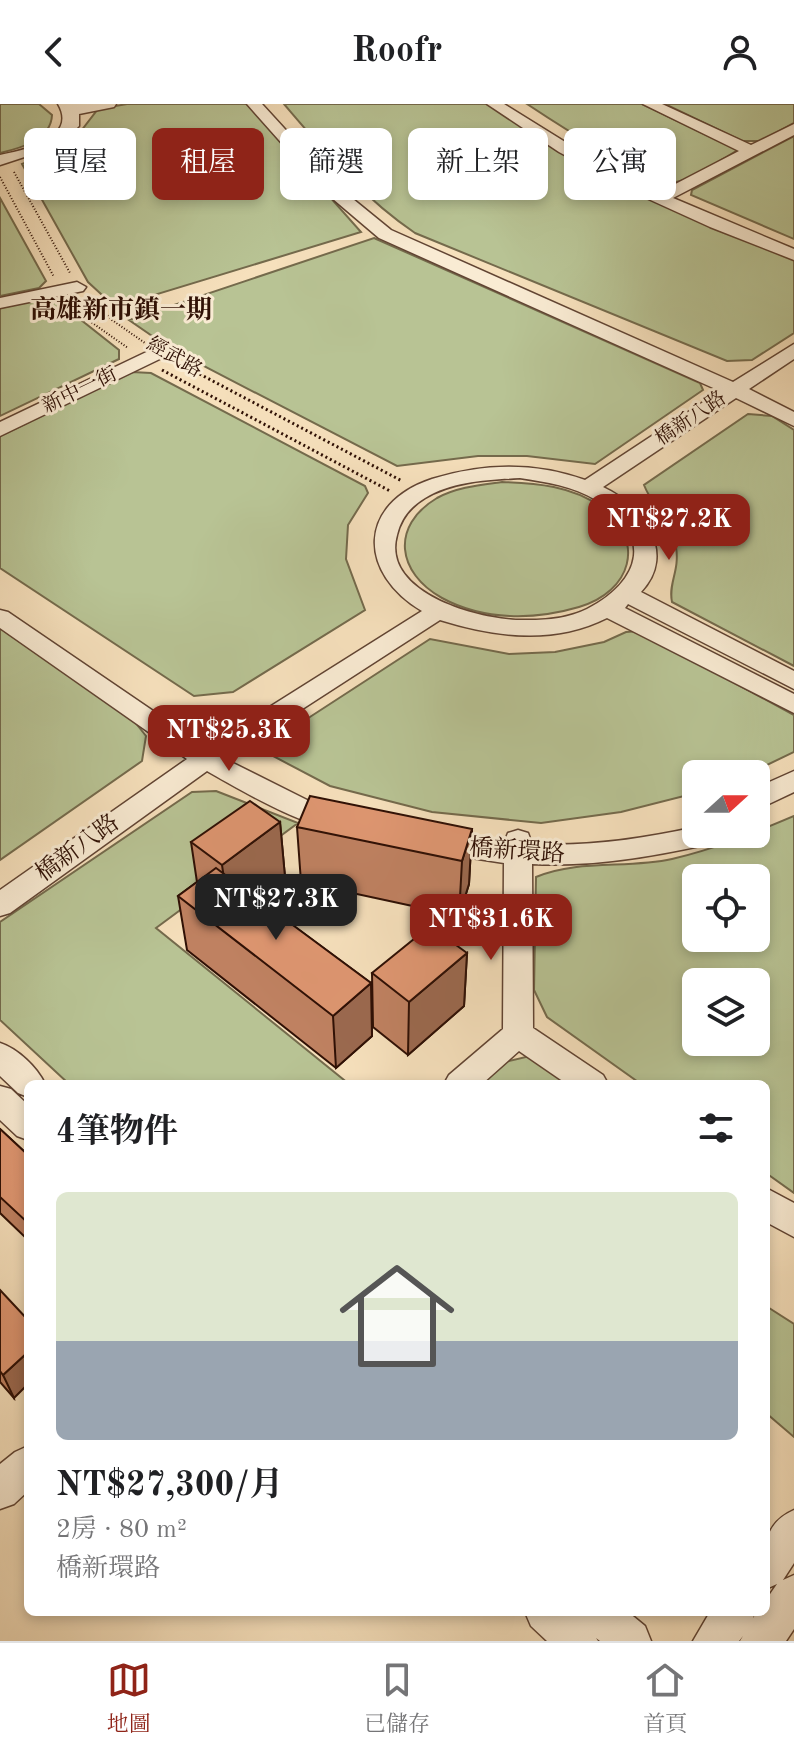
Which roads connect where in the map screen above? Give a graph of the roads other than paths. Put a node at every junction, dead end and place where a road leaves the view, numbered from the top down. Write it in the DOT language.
graph roads {
  1 [pos="109,104"];
  2 [pos="254,104"];
  3 [pos="271,104"];
  4 [pos="494,104"];
  5 [pos="508,104"];
  6 [pos="650,104"];
  7 [pos="70,106"];
  8 [pos="794,129"];
  9 [pos="564,140"];
  10 [pos="564,147"];
  11 [pos="752,151"];
  12 [pos="5,162"];
  13 [pos="676,191"];
  14 [pos="675,200"];
  15 [pos="676,200"];
  16 [pos="794,247"];
  17 [pos="794,255"];
  18 [pos="77,287"];
  19 [pos="0,303"];
  20 [pos="794,350"];
  21 [pos="159,352"];
  22 [pos="794,366"];
  23 [pos="746,390"];
  24 [pos="794,409"];
  25 [pos="794,420"];
  26 [pos="0,430"];
  27 [pos="597,491"];
  28 [pos="0,597"];
  29 [pos="619,602"];
  30 [pos="429,607"];
  31 [pos="0,617"];
  32 [pos="794,681"];
  33 [pos="794,705"];
  34 [pos="207,747"];
  35 [pos="794,780"];
  36 [pos="770,793"];
  37 [pos="794,804"];
  38 [pos="770,813"];
  39 [pos="368,822"];
  40 [pos="682,824"];
  41 [pos="416,833"];
  42 [pos="682,840"];
  43 [pos="518,847"];
  44 [pos="0,881"];
  45 [pos="0,905"];
  46 [pos="518,1034"];
  47 [pos="0,1056"];
  48 [pos="25,1080"];
  49 [pos="465,1080"];
  50 [pos="586,1080"];
  51 [pos="0,1099"];
  52 [pos="24,1122"];
  53 [pos="770,1206"];
  54 [pos="794,1222"];
  55 [pos="24,1469"];
  56 [pos="0,1490"];
  57 [pos="794,1530"];
  58 [pos="770,1563"];
  59 [pos="794,1595"];
  60 [pos="549,1616"];
  61 [pos="602,1616"];
  62 [pos="732,1616"];
  63 [pos="577,1641"];
  64 [pos="630,1641"];
  65 [pos="714,1641"];
  66 [pos="761,1641"];
  1 -- 7 [label="street"];
  2 -- 23 [label="street"];
  3 -- 23 [label="street"];
  4 -- 10 [label="street"];
  5 -- 9 [label="street"];
  6 -- 11 [label="street"];
  7 -- 12 [label="street"];
  8 -- 11 [label="street"];
  11 -- 13 [label="street"];
  14 -- 17 [label="street"];
  15 -- 16 [label="street"];
  18 -- 19 [label="street"];
  20 -- 23 [label="street, 橋新八路"];
  21 -- 26 [label="street, 新中一街"];
  22 -- 23 [label="street, 橋新八路"];
  23 -- 24 [label="street"];
  23 -- 25 [label="street"];
  23 -- 27 [label="street, 橋新八路"];
  27 -- 29 [label="street"];
  27 -- 30 [label="street"];
  28 -- 34 [label="street"];
  29 -- 30 [label="street"];
  29 -- 32 [label="street"];
  29 -- 33 [label="street"];
  30 -- 34 [label="street, 橋新八路"];
  31 -- 34 [label="street"];
  34 -- 39 [label="street"];
  34 -- 44 [label="street, 橋新八路"];
  34 -- 45 [label="street, 橋新八路"];
  35 -- 36 [label="street"];
  37 -- 38 [label="street"];
  40 -- 43 [label="street, 橋新環路"];
  41 -- 43 [label="street, 橋新環路"];
  42 -- 43 [label="street, 橋新環路"];
  43 -- 46 [label="street"];
  46 -- 49 [label="street"];
  46 -- 50 [label="street"];
  47 -- 48 [label="street"];
  51 -- 52 [label="street"];
  53 -- 54 [label="street"];
  55 -- 56 [label="street"];
  57 -- 58 [label="street"];
  59 -- 66 [label="street"];
  60 -- 63 [label="street"];
  61 -- 64 [label="street"];
  62 -- 65 [label="street"];
}
